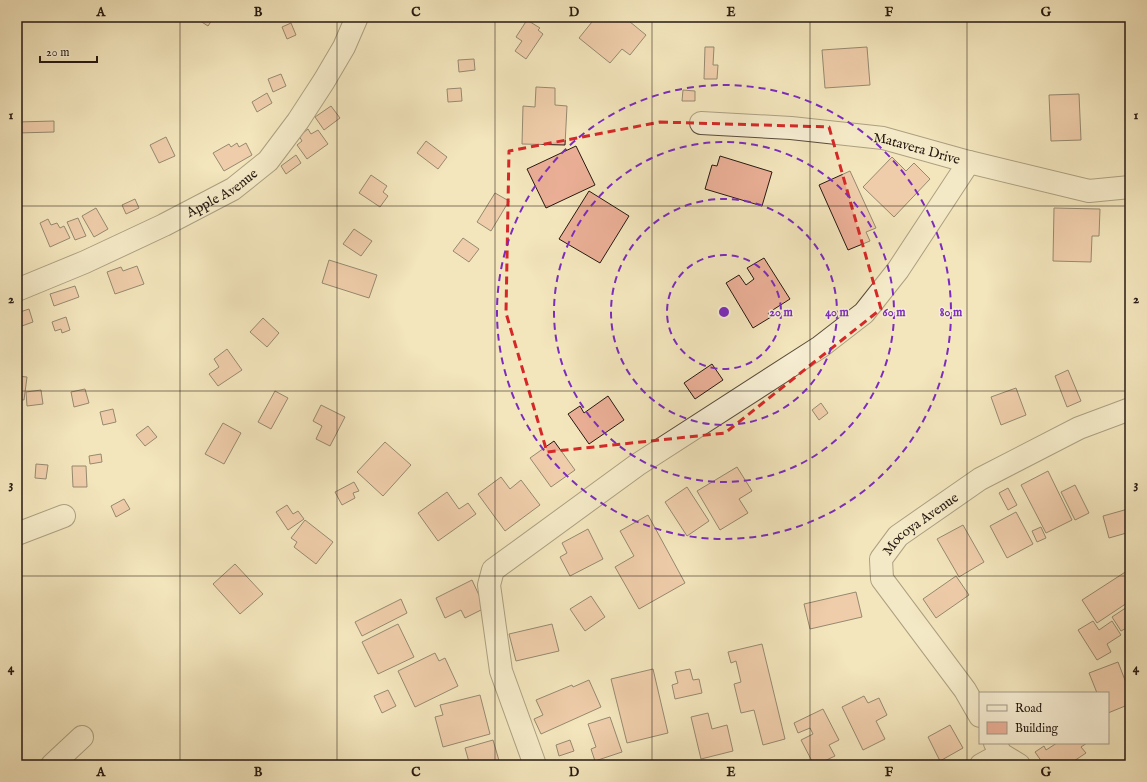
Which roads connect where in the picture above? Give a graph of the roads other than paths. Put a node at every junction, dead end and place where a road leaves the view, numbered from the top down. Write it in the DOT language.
graph roads {
  1 [pos="357,17"];
  2 [pos="701,123"];
  3 [pos="969,162"];
  4 [pos="1130,187"];
  5 [pos="17,290"];
  6 [pos="1130,409"];
  7 [pos="64,516"];
  8 [pos="17,534"];
  9 [pos="979,714"];
  10 [pos="82,737"];
  11 [pos="1005,754"];
  12 [pos="52,765"];
  13 [pos="535,765"];
  14 [pos="981,765"];
  1 -- 5 [label="street, Apple Avenue"];
  2 -- 3 [label="street, Matavera Drive"];
  3 -- 4 [label="street, Matavera Drive"];
  3 -- 13 [label="street"];
  6 -- 9 [label="street, Mocoya Avenue"];
  7 -- 8 [label="street"];
  10 -- 12 [label="street"];
  11 -- 14 [label="street"];
}
